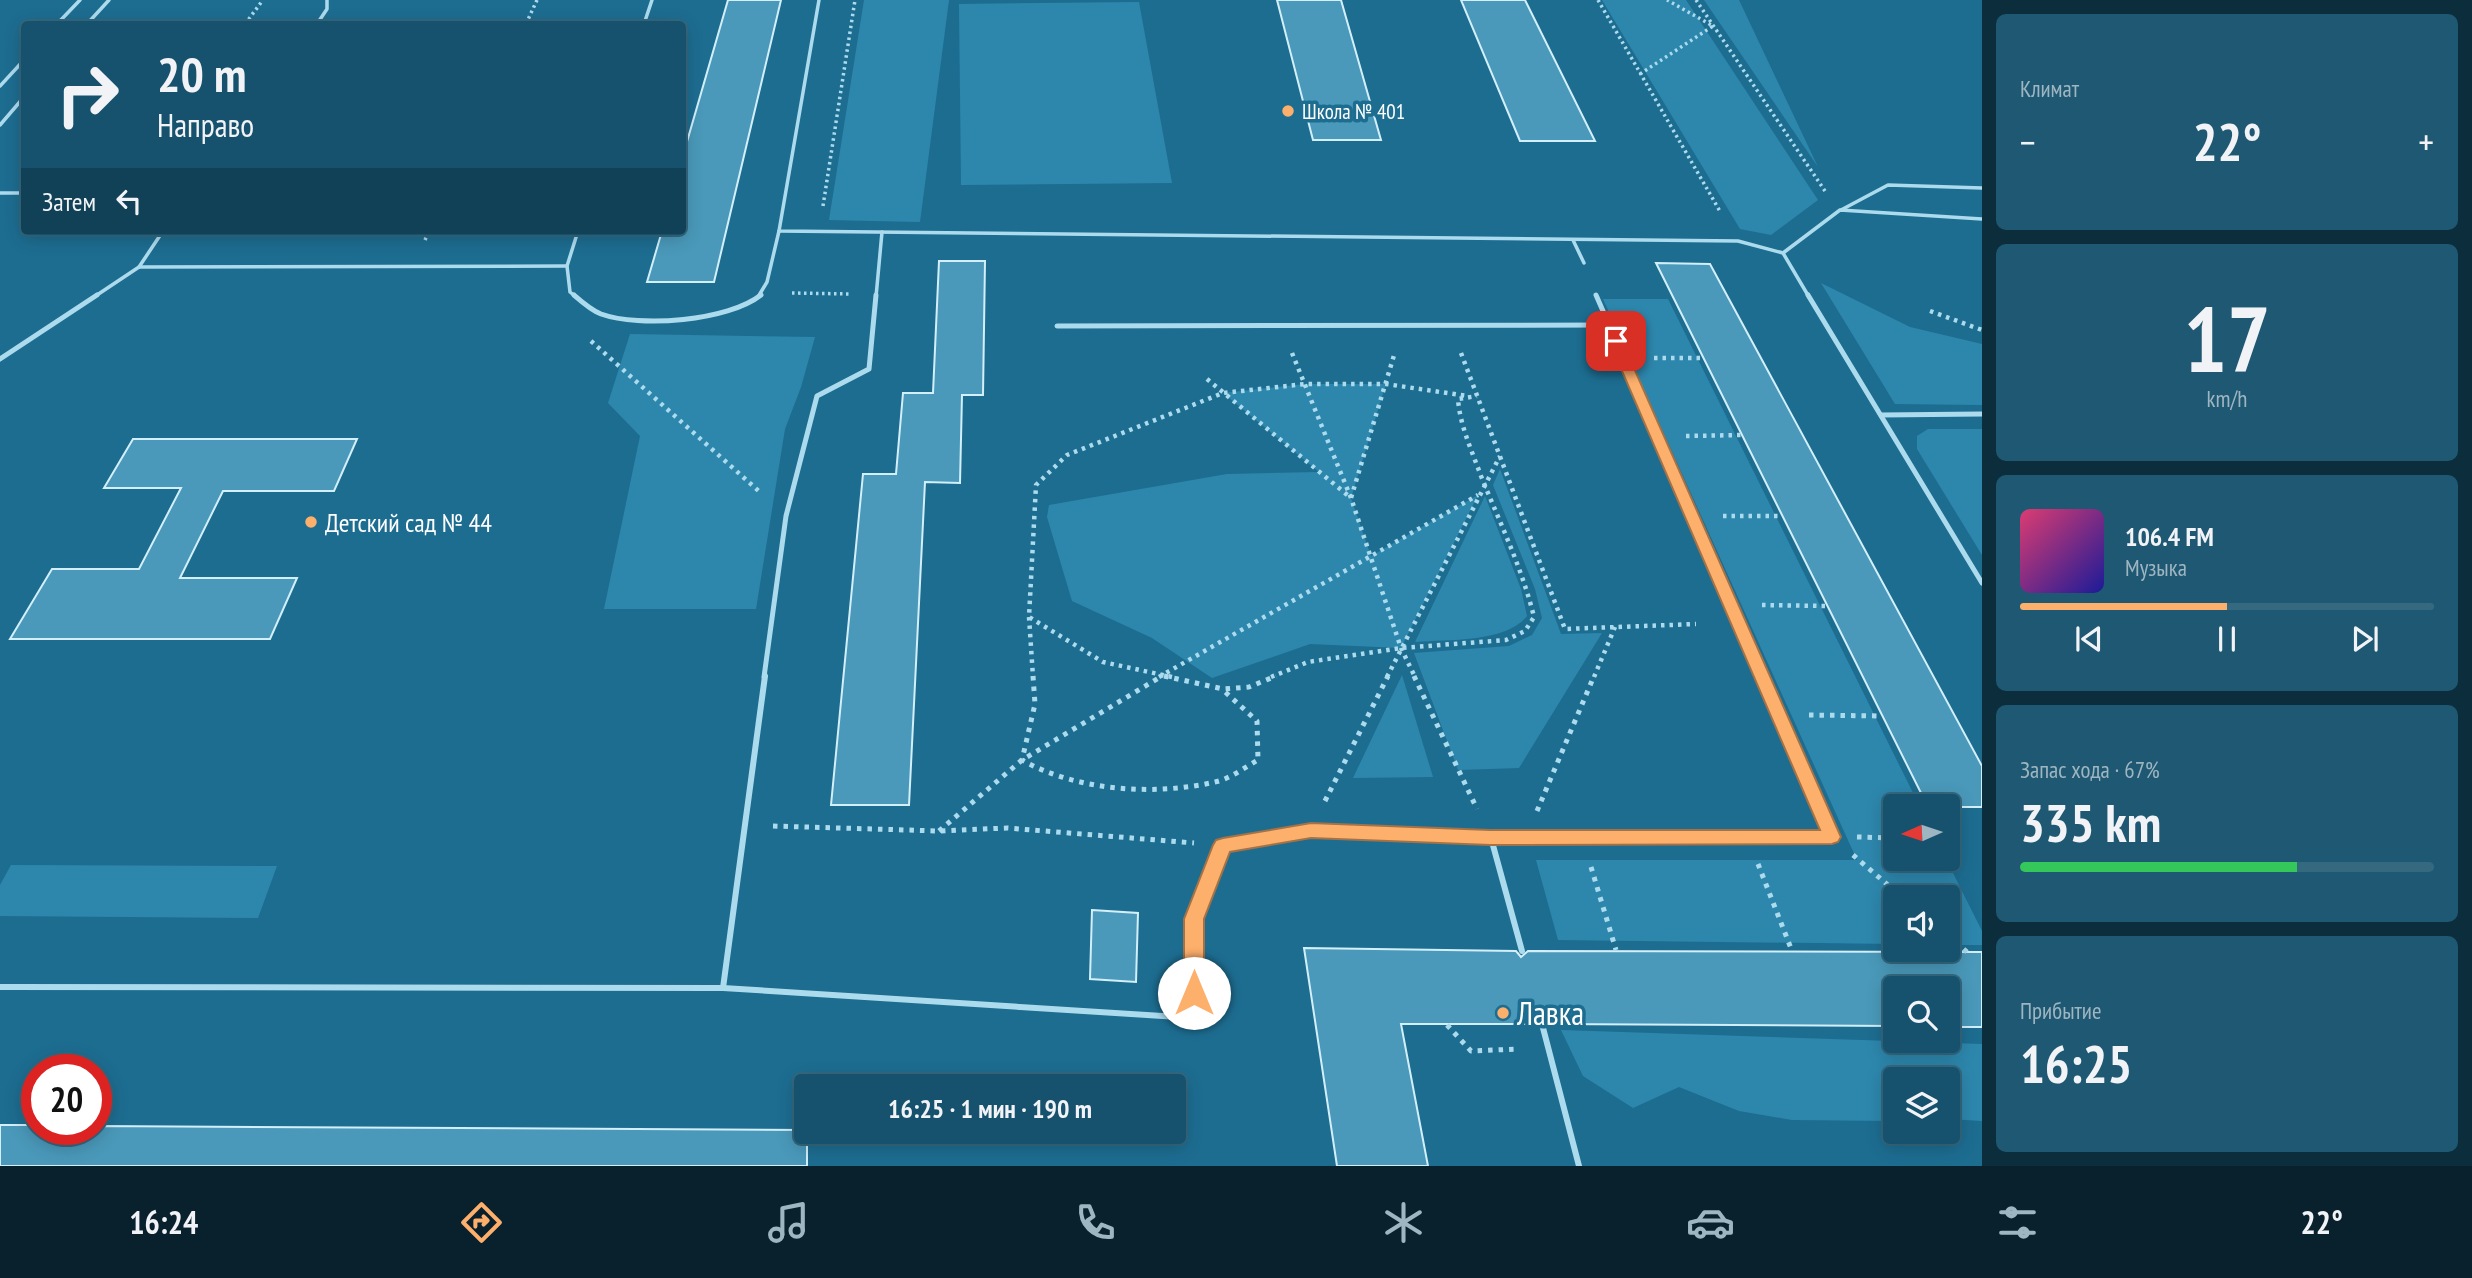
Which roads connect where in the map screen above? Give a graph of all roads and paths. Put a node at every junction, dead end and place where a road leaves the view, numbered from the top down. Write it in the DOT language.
graph roads {
  1 [pos="80,0"];
  2 [pos="109,0"];
  3 [pos="263,0"];
  4 [pos="327,0"];
  5 [pos="537,0"];
  6 [pos="652,0"];
  7 [pos="819,0"];
  8 [pos="855,0"];
  9 [pos="1598,0"];
  10 [pos="1667,0"];
  11 [pos="1696,0"];
  12 [pos="60,21"];
  13 [pos="91,21"];
  14 [pos="247,21"];
  15 [pos="319,21"];
  16 [pos="527,21"];
  17 [pos="645,21"];
  18 [pos="1713,26"];
  19 [pos="21,63"];
  20 [pos="1640,74"];
  21 [pos="0,86"];
  22 [pos="21,100"];
  23 [pos="0,125"];
  24 [pos="1982,188"];
  25 [pos="0,192"];
  26 [pos="21,192"];
  27 [pos="1840,210"];
  28 [pos="1982,219"];
  29 [pos="779,231"];
  30 [pos="819,231"];
  31 [pos="883,232"];
  32 [pos="160,235"];
  33 [pos="577,235"];
  34 [pos="1573,240"];
  35 [pos="1738,241"];
  36 [pos="1783,253"];
  37 [pos="1584,263"];
  38 [pos="566,265"];
  39 [pos="139,267"];
  40 [pos="763,293"];
  41 [pos="877,294"];
  42 [pos="1596,295"];
  43 [pos="1930,312"];
  44 [pos="1280,325"];
  45 [pos="1404,325"];
  46 [pos="1450,325"];
  47 [pos="1608,325"];
  48 [pos="1057,326"];
  49 [pos="1982,330"];
  50 [pos="584,334"];
  51 [pos="1623,358"];
  52 [pos="1702,358"];
  53 [pos="0,359"];
  54 [pos="1208,379"];
  55 [pos="1304,384"];
  56 [pos="1386,384"];
  57 [pos="1223,393"];
  58 [pos="1467,396"];
  59 [pos="1477,396"];
  60 [pos="1982,414"];
  61 [pos="1881,415"];
  62 [pos="1741,435"];
  63 [pos="1657,436"];
  64 [pos="1500,456"];
  65 [pos="1486,482"];
  66 [pos="1478,495"];
  67 [pos="1351,498"];
  68 [pos="786,516"];
  69 [pos="1692,516"];
  70 [pos="1782,516"];
  71 [pos="1371,556"];
  72 [pos="1982,583"];
  73 [pos="1730,604"];
  74 [pos="1827,606"];
  75 [pos="1029,617"];
  76 [pos="1696,624"];
  77 [pos="1615,627"];
  78 [pos="1401,648"];
  79 [pos="1163,675"];
  80 [pos="1223,690"];
  81 [pos="1779,715"];
  82 [pos="1882,716"];
  83 [pos="1022,760"];
  84 [pos="746,825"];
  85 [pos="1311,830"];
  86 [pos="939,831"];
  87 [pos="1747,837"];
  88 [pos="1832,837"];
  89 [pos="1490,838"];
  90 [pos="1526,838"];
  91 [pos="1582,838"];
  92 [pos="1883,838"];
  93 [pos="1223,845"];
  94 [pos="1888,885"];
  95 [pos="1960,946"];
  96 [pos="1616,950"];
  97 [pos="1522,951"];
  98 [pos="1792,951"];
  99 [pos="1967,952"];
  100 [pos="0,987"];
  101 [pos="723,988"];
  102 [pos="1542,1024"];
  103 [pos="1447,1025"];
  104 [pos="1548,1048"];
  105 [pos="1579,1166"];
  1 -- 12 [label="lane"];
  2 -- 13 [label="lane"];
  3 -- 14 [label="path"];
  4 -- 15 [label="lane"];
  5 -- 16 [label="path"];
  6 -- 17 [label="lane"];
  7 -- 29 [label="lane"];
  8 -- 30 [label="path"];
  9 -- 20 [label="path"];
  10 -- 18 [label="path"];
  11 -- 18 [label="path"];
  18 -- 20 [label="path"];
  18 -- 27 [label="path"];
  19 -- 21 [label="lane"];
  20 -- 35 [label="path"];
  22 -- 23 [label="lane"];
  24 -- 27 [label="lane"];
  25 -- 26 [label="lane"];
  27 -- 28 [label="lane"];
  27 -- 36 [label="lane"];
  29 -- 30 [label="lane"];
  29 -- 40 [label="lane"];
  30 -- 31 [label="lane"];
  31 -- 34 [label="lane"];
  31 -- 41 [label="lane"];
  32 -- 39 [label="lane"];
  33 -- 38 [label="lane"];
  34 -- 35 [label="lane"];
  34 -- 37 [label="lane"];
  35 -- 36 [label="lane"];
  36 -- 61 [label="lane"];
  38 -- 39 [label="lane"];
  38 -- 40 [label="lane"];
  39 -- 53 [label="lane"];
  40 -- 41 [label="path"];
  41 -- 68 [label="lane"];
  42 -- 47 [label="lane"];
  43 -- 49 [label="path"];
  44 -- 45 [label="lane"];
  44 -- 48 [label="lane"];
  44 -- 55 [label="path"];
  45 -- 46 [label="lane"];
  45 -- 56 [label="path"];
  46 -- 47 [label="lane"];
  46 -- 59 [label="path"];
  47 -- 51 [label="lane"];
  50 -- 68 [label="path"];
  51 -- 52 [label="path"];
  51 -- 63 [label="lane"];
  54 -- 57 [label="path"];
  55 -- 56 [label="path"];
  55 -- 57 [label="path"];
  55 -- 67 [label="path"];
  56 -- 58 [label="path"];
  56 -- 67 [label="path"];
  57 -- 67 [label="path"];
  57 -- 75 [label="path"];
  58 -- 59 [label="path"];
  58 -- 65 [label="path"];
  59 -- 64 [label="path"];
  60 -- 61 [label="lane"];
  61 -- 72 [label="lane"];
  62 -- 63 [label="path"];
  63 -- 69 [label="lane"];
  64 -- 65 [label="path"];
  64 -- 77 [label="path"];
  65 -- 66 [label="path"];
  65 -- 78 [label="path"];
  66 -- 71 [label="path"];
  66 -- 78 [label="path"];
  67 -- 71 [label="path"];
  68 -- 84 [label="lane"];
  69 -- 70 [label="path"];
  69 -- 73 [label="lane"];
  71 -- 78 [label="path"];
  71 -- 79 [label="path"];
  73 -- 74 [label="path"];
  73 -- 81 [label="lane"];
  75 -- 79 [label="path"];
  75 -- 83 [label="path"];
  76 -- 77 [label="path"];
  77 -- 90 [label="path"];
  78 -- 80 [label="path"];
  78 -- 85 [label="path"];
  78 -- 89 [label="path"];
  79 -- 80 [label="path"];
  79 -- 83 [label="path"];
  80 -- 83 [label="path"];
  81 -- 82 [label="path"];
  81 -- 88 [label="lane"];
  83 -- 86 [label="path"];
  84 -- 86 [label="path"];
  84 -- 101 [label="lane"];
  85 -- 89 [label="lane"];
  85 -- 93 [label="lane"];
  86 -- 93 [label="path"];
  87 -- 88 [label="lane"];
  87 -- 91 [label="lane"];
  87 -- 98 [label="path"];
  88 -- 92 [label="path"];
  88 -- 94 [label="path"];
  89 -- 90 [label="lane"];
  89 -- 97 [label="lane"];
  90 -- 91 [label="lane"];
  91 -- 96 [label="path"];
  93 -- 101 [label="lane"];
  95 -- 99 [label="path"];
  100 -- 101 [label="lane"];
  102 -- 104 [label="lane"];
  103 -- 104 [label="path"];
  104 -- 105 [label="lane"];
}
